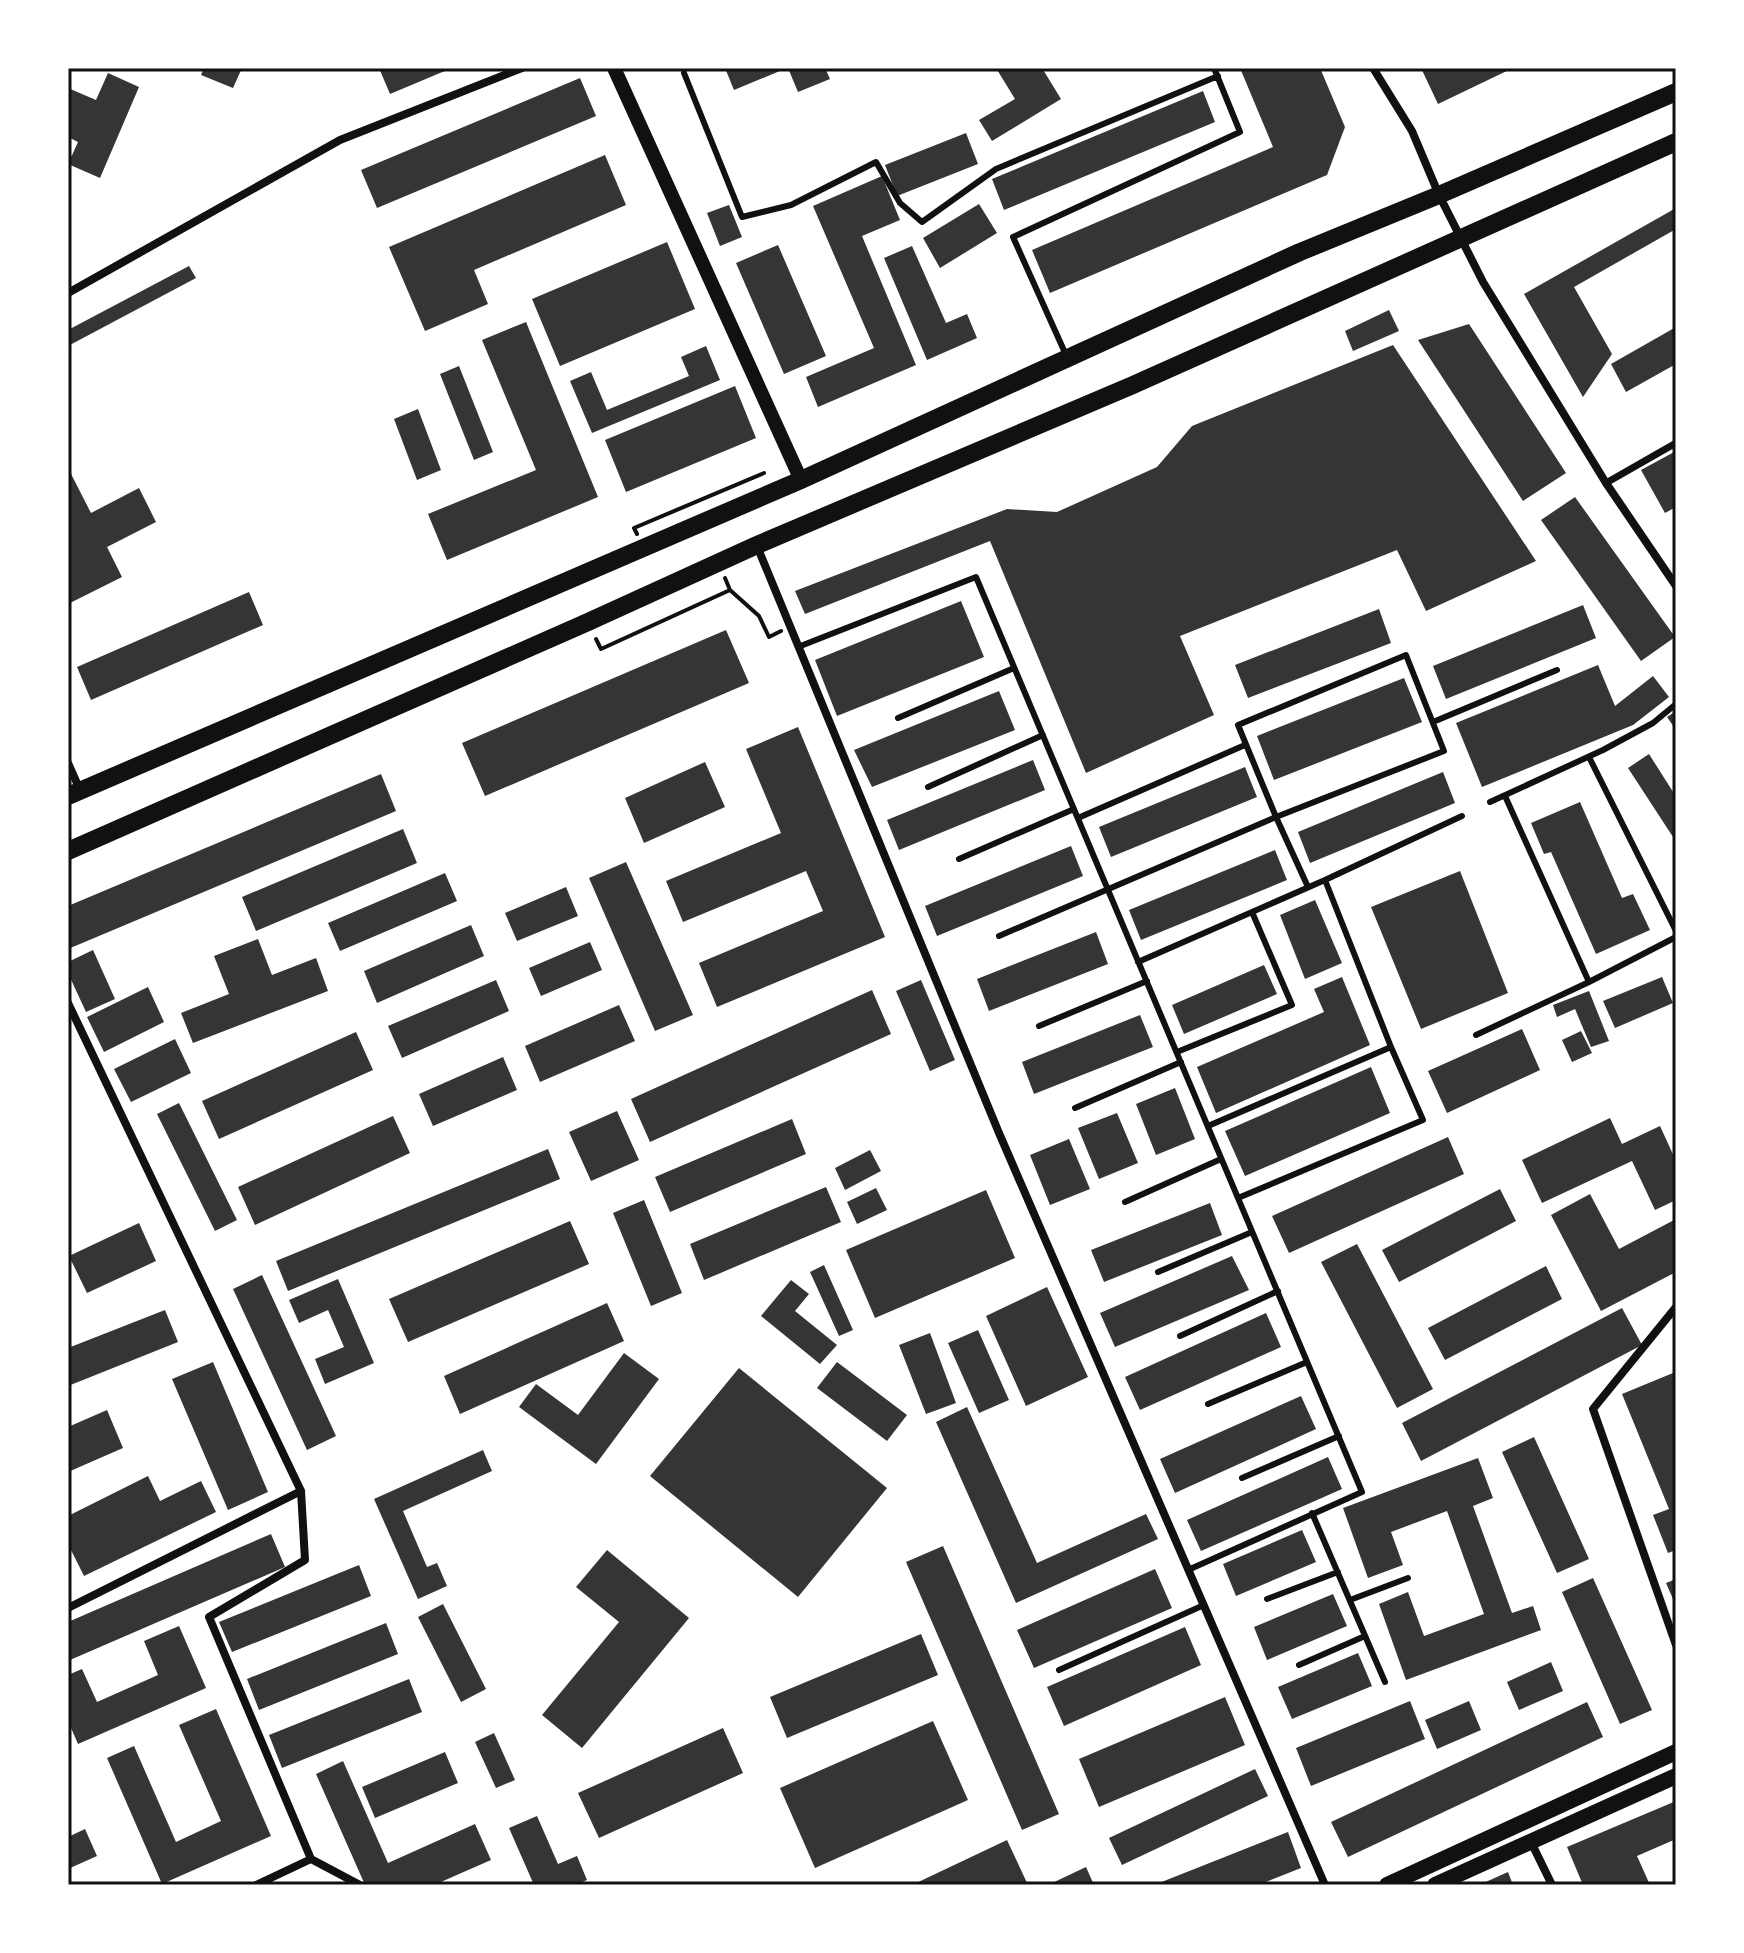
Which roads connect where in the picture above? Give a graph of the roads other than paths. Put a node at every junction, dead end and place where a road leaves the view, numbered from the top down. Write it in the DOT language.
graph roads {
  1 [pos="522,68"];
  2 [pos="614,68"];
  3 [pos="1214,68"];
  4 [pos="1373,68"];
  5 [pos="684,73"];
  6 [pos="1218,76"];
  7 [pos="1676,92"];
  8 [pos="1676,142"];
  9 [pos="1439,195"];
  10 [pos="1460,239"];
  11 [pos="68,293"];
  12 [pos="1068,358"];
  13 [pos="1676,443"];
  14 [pos="801,480"];
  15 [pos="1606,483"];
  16 [pos="757,545"];
  17 [pos="1676,586"];
  18 [pos="798,647"];
  19 [pos="1014,668"];
  20 [pos="1557,670"];
  21 [pos="1676,704"];
  22 [pos="898,718"];
  23 [pos="1433,722"];
  24 [pos="1043,735"];
  25 [pos="1245,745"];
  26 [pos="1589,757"];
  27 [pos="68,763"];
  28 [pos="928,787"];
  29 [pos="74,793"];
  30 [pos="1505,796"];
  31 [pos="1490,802"];
  32 [pos="1074,809"];
  33 [pos="1462,816"];
  34 [pos="1276,817"];
  35 [pos="1078,818"];
  36 [pos="68,851"];
  37 [pos="959,859"];
  38 [pos="1325,880"];
  39 [pos="1308,887"];
  40 [pos="1108,890"];
  41 [pos="1252,912"];
  42 [pos="1676,934"];
  43 [pos="999,936"];
  44 [pos="1138,962"];
  45 [pos="1147,981"];
  46 [pos="1589,982"];
  47 [pos="68,1003"];
  48 [pos="1039,1026"];
  49 [pos="1476,1035"];
  50 [pos="1391,1047"];
  51 [pos="1177,1052"];
  52 [pos="1181,1062"];
  53 [pos="1075,1108"];
  54 [pos="1208,1126"];
  55 [pos="1221,1159"];
  56 [pos="1238,1198"];
  57 [pos="1125,1202"];
  58 [pos="1252,1232"];
  59 [pos="1158,1272"];
  60 [pos="1278,1291"];
  61 [pos="1676,1307"];
  62 [pos="1180,1336"];
  63 [pos="1307,1362"];
  64 [pos="1208,1404"];
  65 [pos="1339,1436"];
  66 [pos="1242,1478"];
  67 [pos="301,1491"];
  68 [pos="1312,1513"];
  69 [pos="1188,1570"];
  70 [pos="1338,1572"];
  71 [pos="1408,1578"];
  72 [pos="1267,1599"];
  73 [pos="1350,1600"];
  74 [pos="1204,1605"];
  75 [pos="68,1608"];
  76 [pos="1365,1636"];
  77 [pos="1676,1645"];
  78 [pos="1299,1665"];
  79 [pos="1059,1670"];
  80 [pos="1385,1682"];
  81 [pos="1676,1752"];
  82 [pos="1676,1776"];
  83 [pos="1531,1841"];
  84 [pos="311,1859"];
  85 [pos="256,1885"];
  86 [pos="360,1885"];
  87 [pos="1325,1885"];
  88 [pos="1387,1885"];
  89 [pos="1435,1885"];
  90 [pos="1552,1885"];
  1 -- 11 [label="street"];
  2 -- 14 [label="street"];
  3 -- 6 [label="lane"];
  4 -- 9 [label="street"];
  5 -- 6 [label="lane"];
  6 -- 12 [label="lane"];
  7 -- 9 [label="main road"];
  8 -- 10 [label="main road"];
  9 -- 10 [label="street"];
  9 -- 12 [label="main road"];
  10 -- 15 [label="street"];
  10 -- 16 [label="main road"];
  12 -- 14 [label="main road"];
  13 -- 15 [label="street"];
  14 -- 29 [label="main road"];
  15 -- 17 [label="street"];
  16 -- 18 [label="street"];
  16 -- 36 [label="main road"];
  18 -- 19 [label="lane"];
  18 -- 69 [label="street"];
  19 -- 22 [label="lane"];
  19 -- 24 [label="lane"];
  20 -- 23 [label="lane"];
  21 -- 26 [label="lane"];
  23 -- 25 [label="lane"];
  23 -- 34 [label="lane"];
  24 -- 28 [label="lane"];
  24 -- 32 [label="lane"];
  25 -- 34 [label="lane"];
  25 -- 35 [label="lane"];
  26 -- 30 [label="lane"];
  26 -- 42 [label="lane"];
  27 -- 29 [label="street"];
  30 -- 31 [label="lane"];
  30 -- 46 [label="lane"];
  32 -- 35 [label="lane"];
  32 -- 37 [label="lane"];
  33 -- 38 [label="lane"];
  34 -- 39 [label="lane"];
  34 -- 40 [label="lane"];
  35 -- 40 [label="lane"];
  38 -- 39 [label="lane"];
  38 -- 50 [label="lane"];
  39 -- 41 [label="lane"];
  40 -- 43 [label="lane"];
  40 -- 44 [label="lane"];
  41 -- 44 [label="lane"];
  41 -- 51 [label="lane"];
  42 -- 46 [label="lane"];
  44 -- 45 [label="lane"];
  45 -- 48 [label="lane"];
  45 -- 51 [label="lane"];
  46 -- 49 [label="lane"];
  47 -- 67 [label="street"];
  50 -- 54 [label="lane"];
  50 -- 56 [label="lane"];
  51 -- 52 [label="lane"];
  52 -- 53 [label="lane"];
  52 -- 54 [label="lane"];
  54 -- 55 [label="lane"];
  55 -- 56 [label="lane"];
  55 -- 57 [label="lane"];
  56 -- 58 [label="lane"];
  58 -- 59 [label="lane"];
  58 -- 60 [label="lane"];
  60 -- 62 [label="lane"];
  60 -- 63 [label="lane"];
  61 -- 77 [label="street"];
  63 -- 64 [label="lane"];
  63 -- 65 [label="lane"];
  65 -- 66 [label="lane"];
  65 -- 68 [label="lane"];
  67 -- 75 [label="street"];
  67 -- 84 [label="street"];
  68 -- 69 [label="lane"];
  68 -- 70 [label="lane"];
  69 -- 74 [label="street"];
  70 -- 72 [label="lane"];
  70 -- 73 [label="lane"];
  71 -- 73 [label="lane"];
  73 -- 76 [label="lane"];
  74 -- 79 [label="lane"];
  74 -- 87 [label="street"];
  76 -- 78 [label="lane"];
  76 -- 80 [label="lane"];
  81 -- 88 [label="main road"];
  82 -- 83 [label="main road"];
  83 -- 89 [label="main road"];
  83 -- 90 [label="street"];
  84 -- 85 [label="street"];
  84 -- 86 [label="street"];
}
